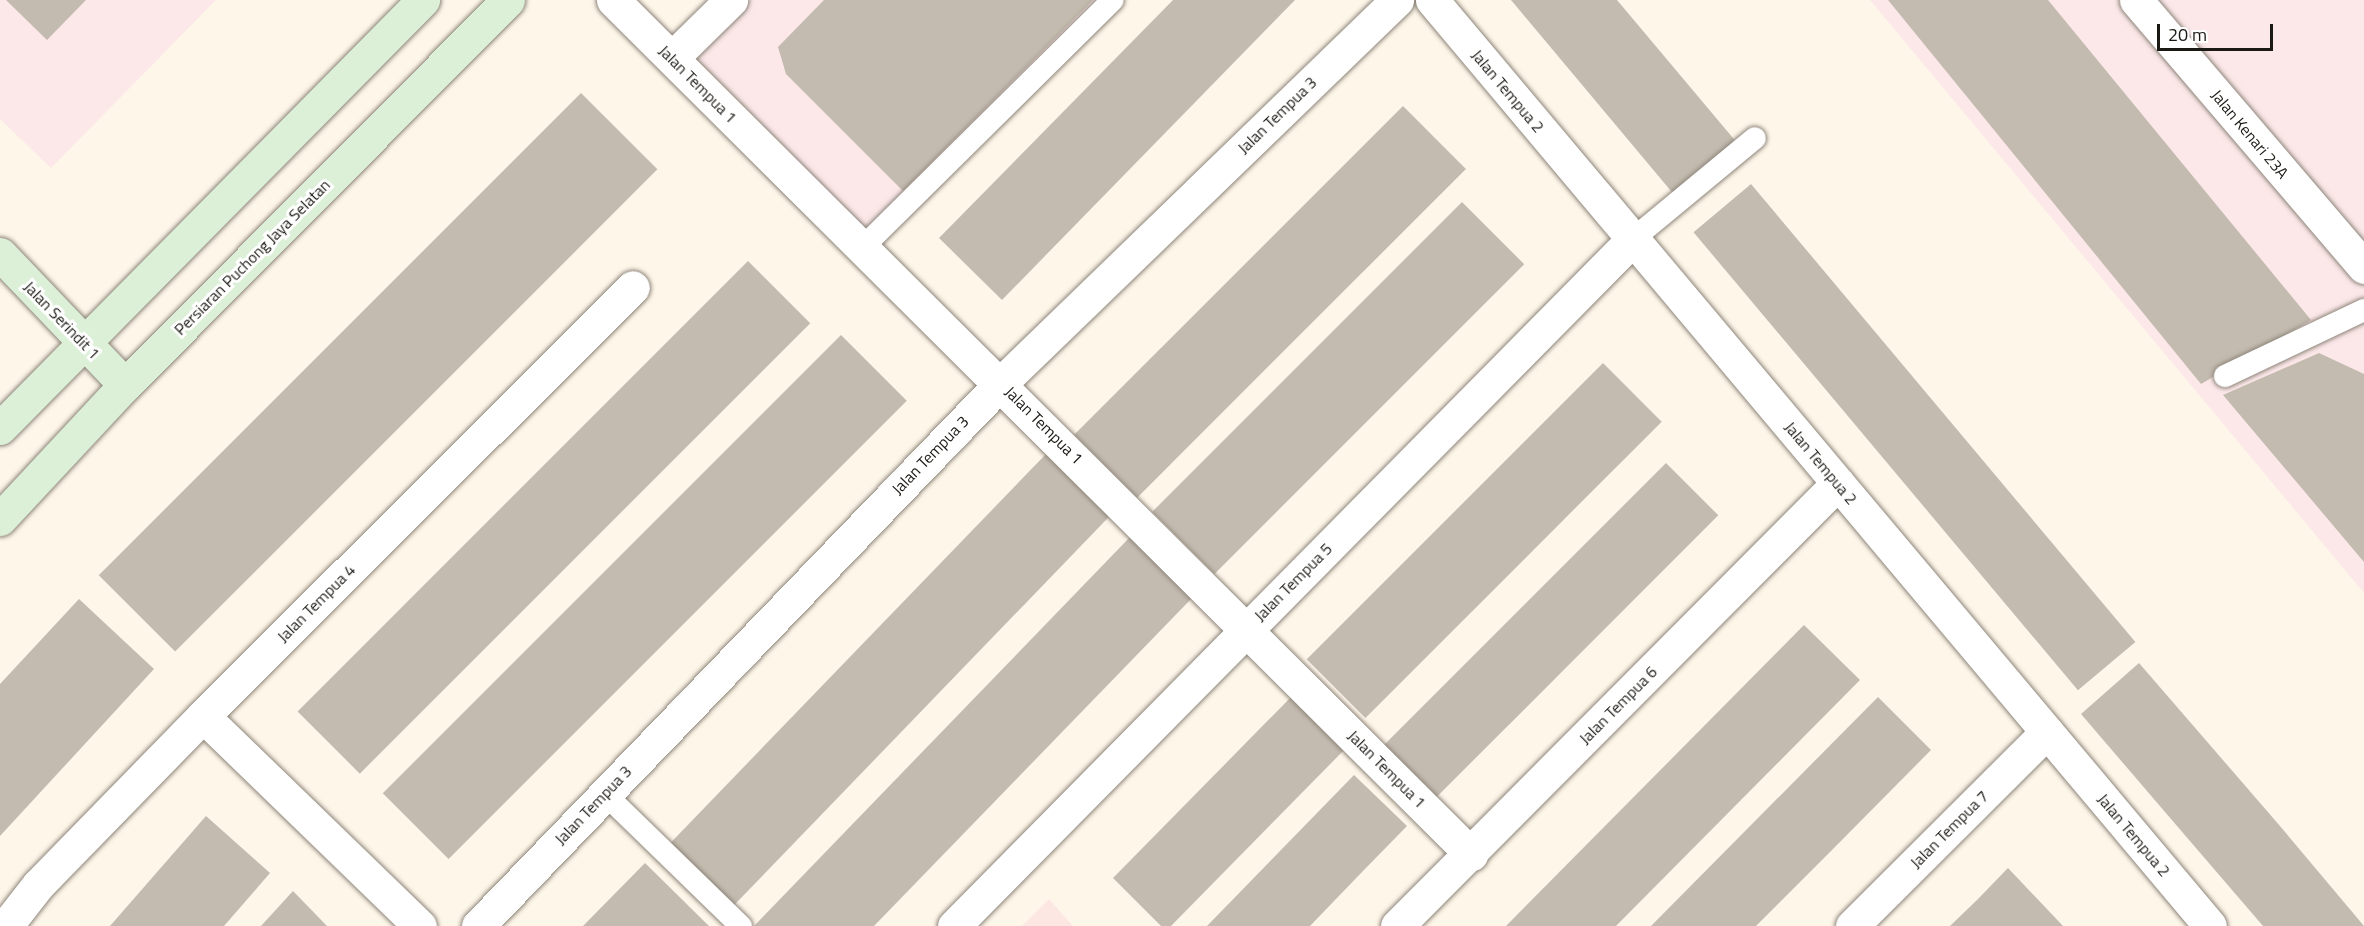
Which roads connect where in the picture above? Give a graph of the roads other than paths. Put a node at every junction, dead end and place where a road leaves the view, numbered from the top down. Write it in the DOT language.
graph roads {
  1 [pos="423,0"];
  2 [pos="508,0"];
  3 [pos="613,0"];
  4 [pos="731,0"];
  5 [pos="1113,0"];
  6 [pos="1397,0"];
  7 [pos="1432,0"];
  8 [pos="2136,0"];
  9 [pos="672,58"];
  10 [pos="1755,138"];
  11 [pos="1633,239"];
  12 [pos="863,247"];
  13 [pos="0,254"];
  14 [pos="2363,265"];
  15 [pos="633,287"];
  16 [pos="2364,310"];
  17 [pos="82,341"];
  18 [pos="2225,376"];
  19 [pos="1000,383"];
  20 [pos="125,385"];
  21 [pos="0,428"];
  22 [pos="1838,483"];
  23 [pos="0,519"];
  24 [pos="1247,628"];
  25 [pos="203,716"];
  26 [pos="2047,732"];
  27 [pos="604,793"];
  28 [pos="1471,854"];
  29 [pos="6,926"];
  30 [pos="420,926"];
  31 [pos="478,926"];
  32 [pos="741,926"];
  33 [pos="954,926"];
  34 [pos="1397,926"];
  35 [pos="1851,926"];
  36 [pos="2210,926"];
  1 -- 17 [label="main road"];
  2 -- 20 [label="main road, Persiaran Puchong Jaya Selatan"];
  3 -- 9 [label="street, Jalan Tempua 1"];
  4 -- 9 [label="street"];
  5 -- 12 [label="lane"];
  6 -- 19 [label="street, Jalan Tempua 3"];
  7 -- 11 [label="street, Jalan Tempua 2"];
  8 -- 14 [label="street, Jalan Kenari 23A"];
  9 -- 12 [label="street, Jalan Tempua 1"];
  10 -- 11 [label="lane"];
  11 -- 22 [label="street, Jalan Tempua 2"];
  11 -- 24 [label="street, Jalan Tempua 5"];
  12 -- 19 [label="street, Jalan Tempua 1"];
  13 -- 17 [label="main road, Jalan Serindit 1"];
  15 -- 25 [label="street, Jalan Tempua 4"];
  16 -- 18 [label="lane"];
  17 -- 20 [label="main road, Jalan Serindit 1"];
  17 -- 21 [label="main road"];
  19 -- 24 [label="street, Jalan Tempua 1"];
  19 -- 27 [label="street, Jalan Tempua 3"];
  20 -- 23 [label="main road, Persiaran Puchong Jaya Selatan"];
  22 -- 26 [label="street, Jalan Tempua 2"];
  22 -- 28 [label="street, Jalan Tempua 6"];
  24 -- 28 [label="street, Jalan Tempua 1"];
  24 -- 33 [label="street, Jalan Tempua 5"];
  25 -- 29 [label="street, Jalan Tempua 4"];
  25 -- 30 [label="street"];
  26 -- 35 [label="street, Jalan Tempua 7"];
  26 -- 36 [label="street, Jalan Tempua 2"];
  27 -- 31 [label="street, Jalan Tempua 3"];
  27 -- 32 [label="lane"];
  28 -- 34 [label="street, Jalan Tempua 6"];
}
